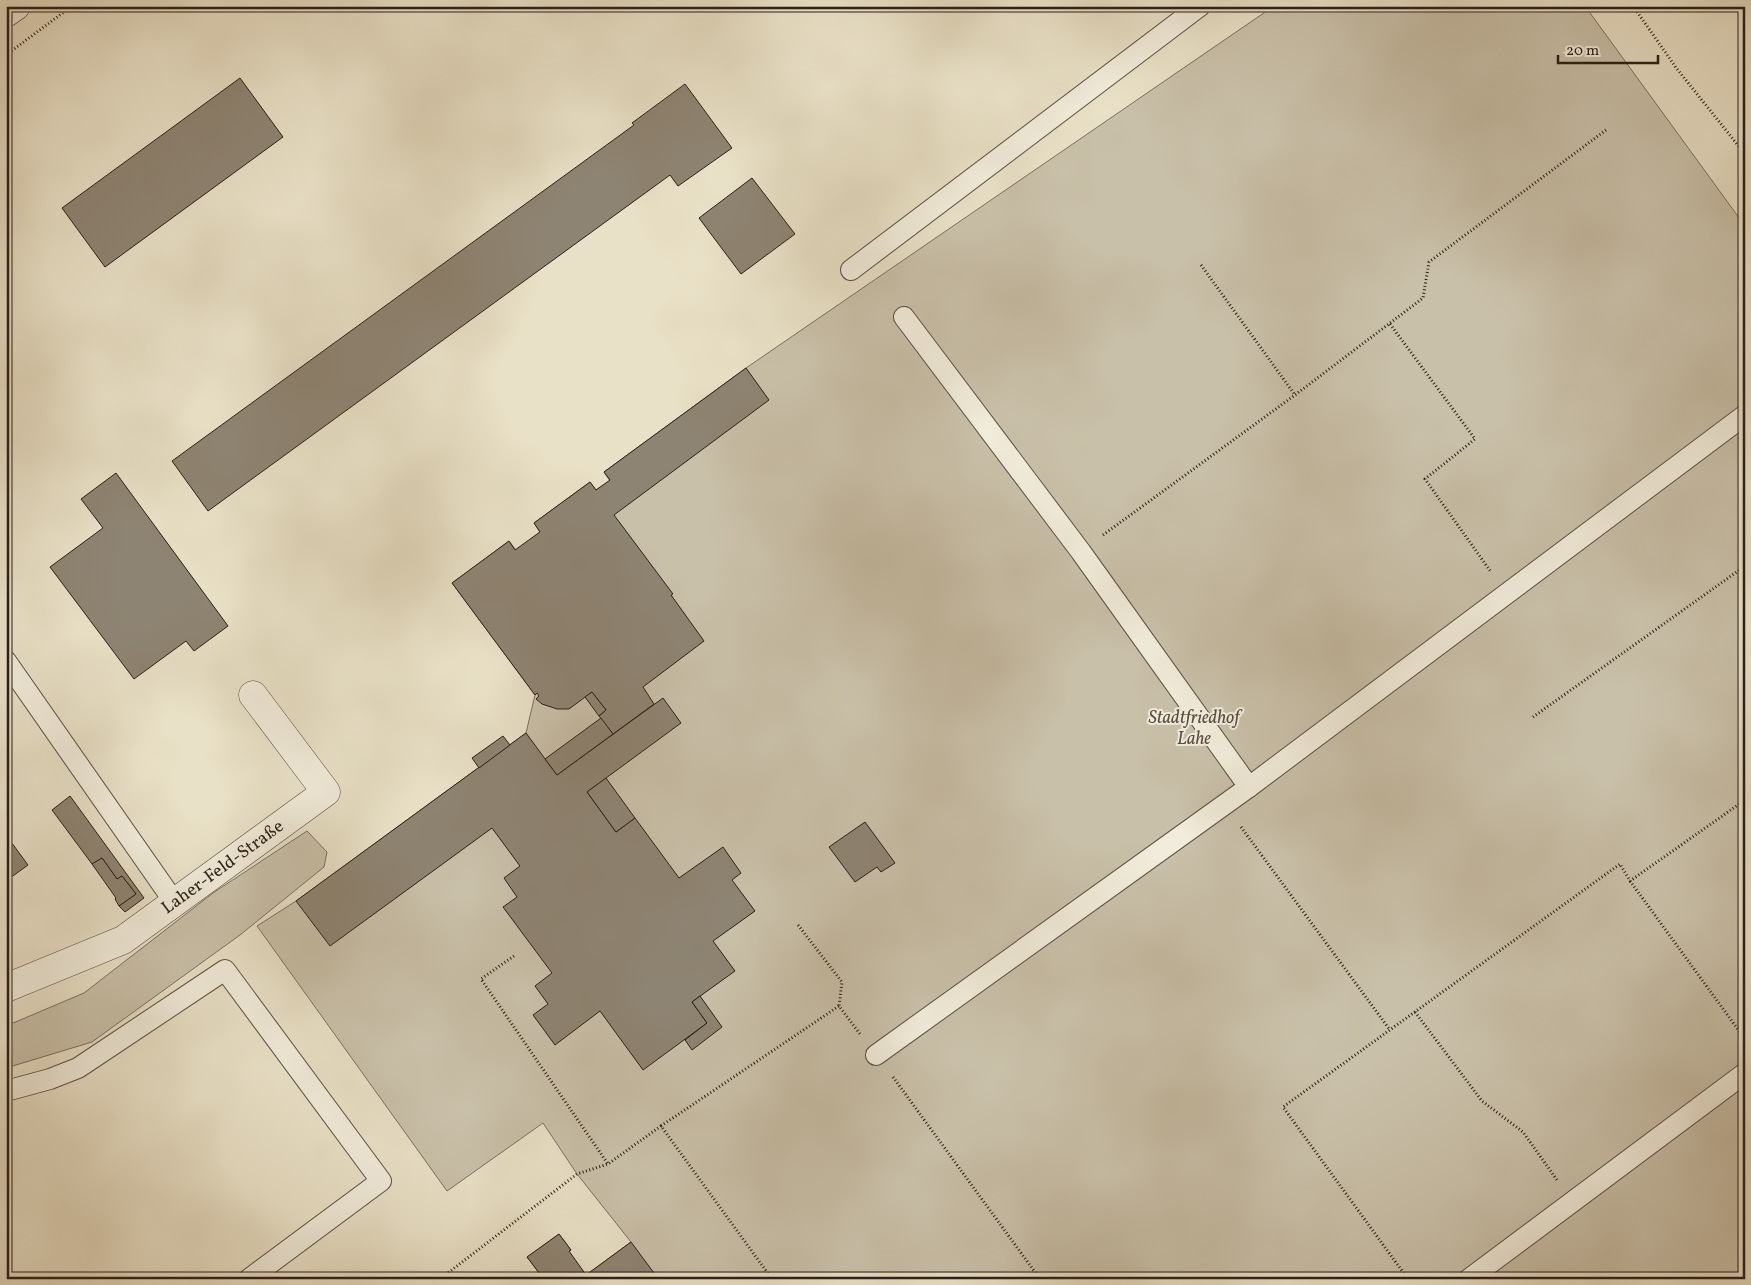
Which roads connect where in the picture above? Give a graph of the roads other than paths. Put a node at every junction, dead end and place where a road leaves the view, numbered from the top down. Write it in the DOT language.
graph roads {
  1 [pos="16,6"];
  2 [pos="1200,6"];
  3 [pos="6,13"];
  4 [pos="851,270"];
  5 [pos="904,317"];
  6 [pos="1745,414"];
  7 [pos="6,661"];
  8 [pos="253,695"];
  9 [pos="1249,786"];
  10 [pos="175,903"];
  11 [pos="6,988"];
  12 [pos="876,1055"];
  13 [pos="1745,1073"];
  14 [pos="6,1091"];
  15 [pos="249,1279"];
  16 [pos="1469,1279"];
  1 -- 3 [label="street"];
  2 -- 4 [label="lane"];
  5 -- 9 [label="lane"];
  6 -- 9 [label="lane"];
  7 -- 10 [label="lane"];
  8 -- 10 [label="street, Laher-Feld-Straße"];
  9 -- 12 [label="lane"];
  10 -- 11 [label="street, Laher-Feld-Straße"];
  13 -- 16 [label="lane"];
  14 -- 15 [label="lane"];
}
